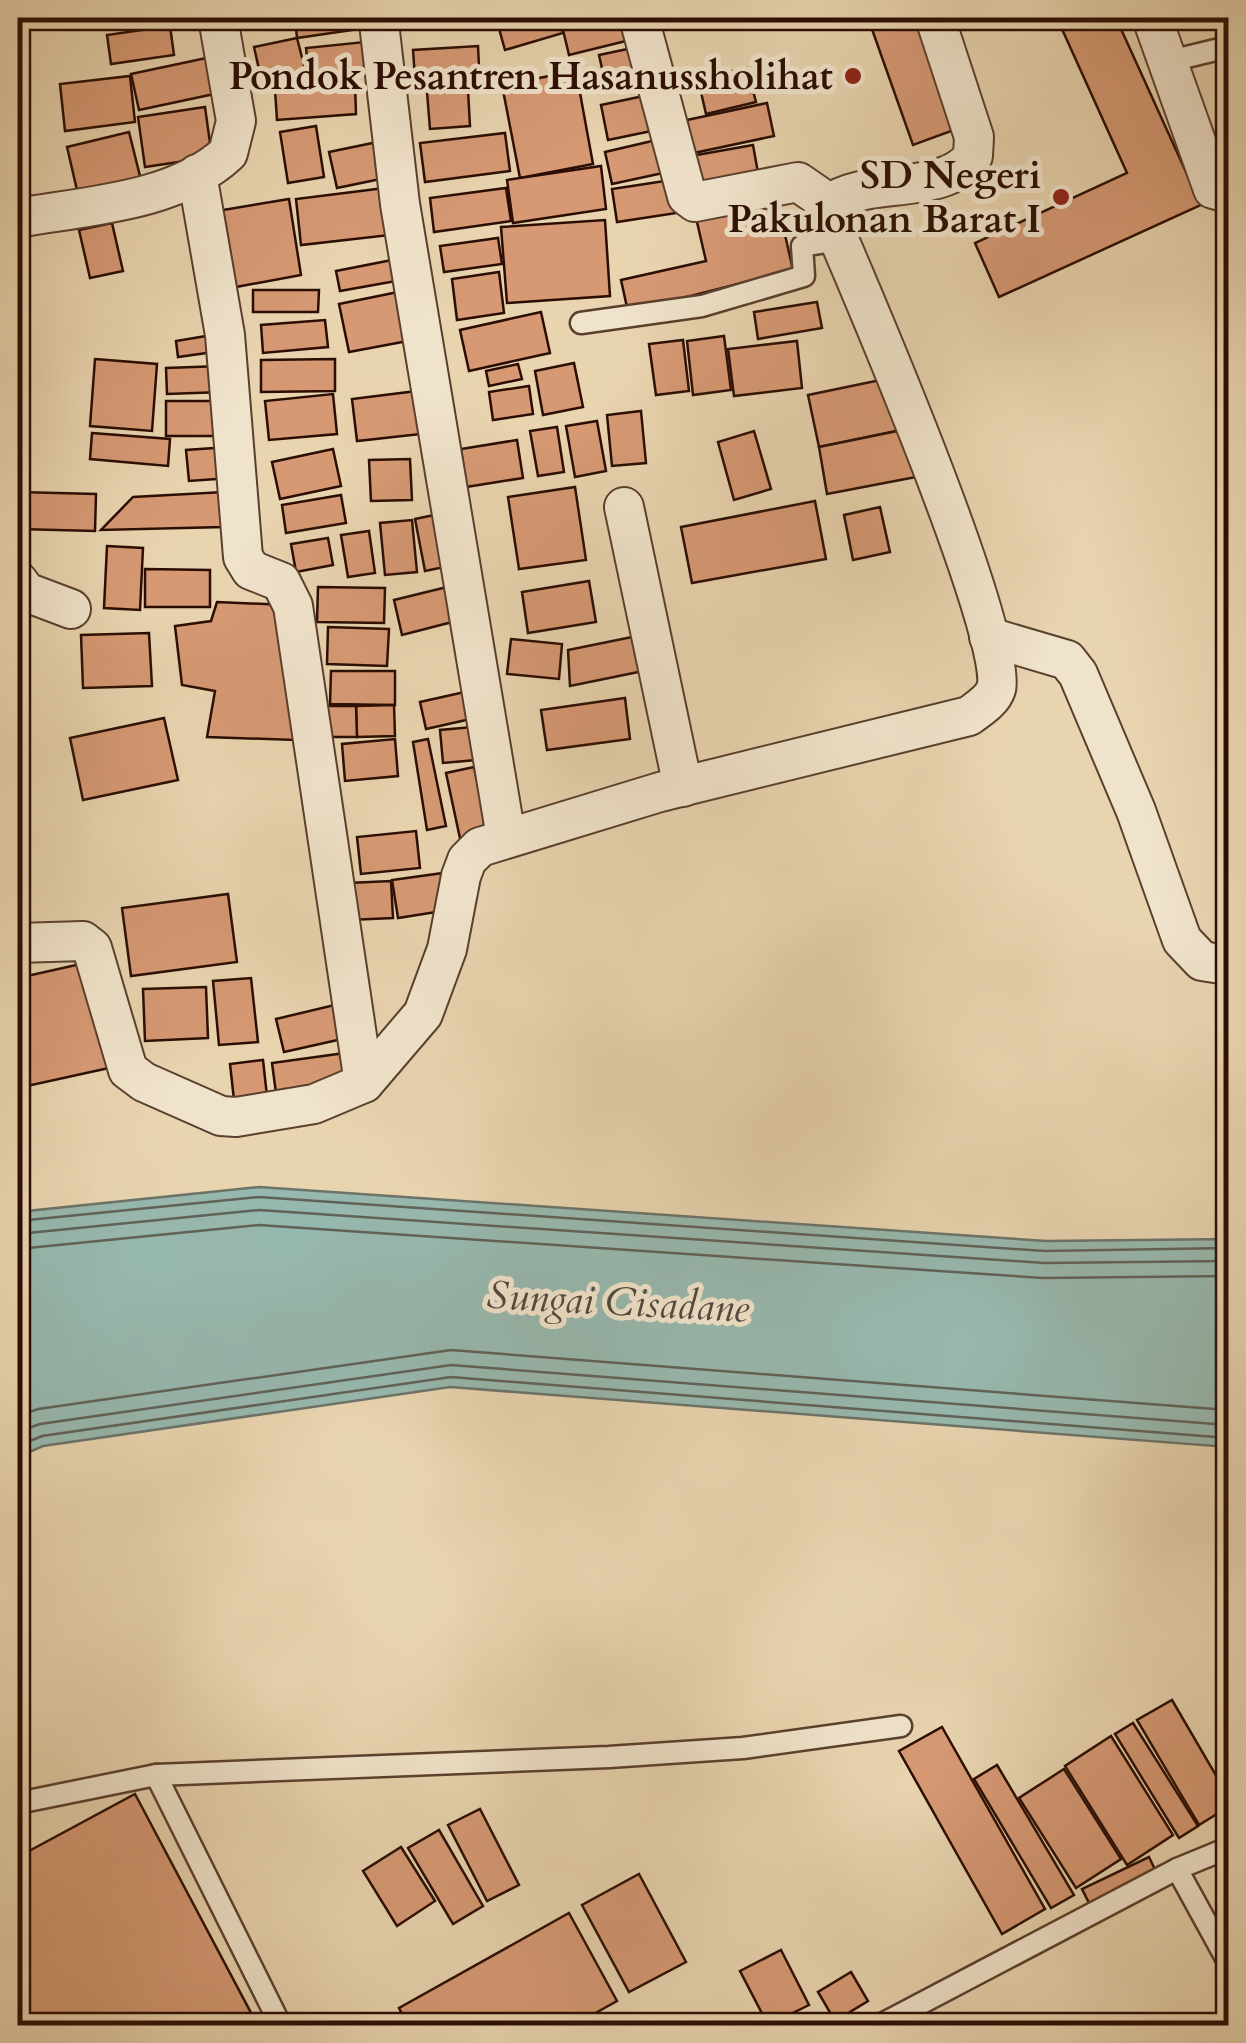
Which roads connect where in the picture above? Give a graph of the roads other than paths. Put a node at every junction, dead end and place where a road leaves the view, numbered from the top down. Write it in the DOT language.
graph roads {
  1 [pos="218,18"];
  2 [pos="639,18"];
  3 [pos="935,18"];
  4 [pos="1152,18"];
  5 [pos="379,23"];
  6 [pos="1228,47"];
  7 [pos="1166,62"];
  8 [pos="197,174"];
  9 [pos="1228,193"];
  10 [pos="18,218"];
  11 [pos="835,222"];
  12 [pos="581,322"];
  13 [pos="624,507"];
  14 [pos="18,581"];
  15 [pos="71,609"];
  16 [pos="989,637"];
  17 [pos="683,786"];
  18 [pos="506,837"];
  19 [pos="18,943"];
  20 [pos="1221,964"];
  21 [pos="364,1083"];
  22 [pos="901,1726"];
  23 [pos="156,1775"];
  24 [pos="18,1803"];
  25 [pos="1228,1848"];
  26 [pos="1177,1870"];
  27 [pos="1228,1962"];
  28 [pos="281,2026"];
  29 [pos="878,2026"];
  1 -- 8 [label="street"];
  2 -- 11 [label="street"];
  3 -- 11 [label="street"];
  4 -- 7 [label="street"];
  5 -- 18 [label="street"];
  6 -- 7 [label="lane"];
  7 -- 9 [label="street"];
  8 -- 10 [label="street"];
  8 -- 21 [label="street"];
  11 -- 12 [label="lane"];
  11 -- 16 [label="street"];
  13 -- 17 [label="street"];
  14 -- 15 [label="street"];
  16 -- 17 [label="street"];
  16 -- 20 [label="street"];
  17 -- 18 [label="street"];
  18 -- 21 [label="street"];
  19 -- 21 [label="street"];
  22 -- 23 [label="lane"];
  23 -- 24 [label="lane"];
  23 -- 28 [label="lane"];
  25 -- 26 [label="lane"];
  26 -- 27 [label="lane"];
  26 -- 29 [label="lane"];
}
